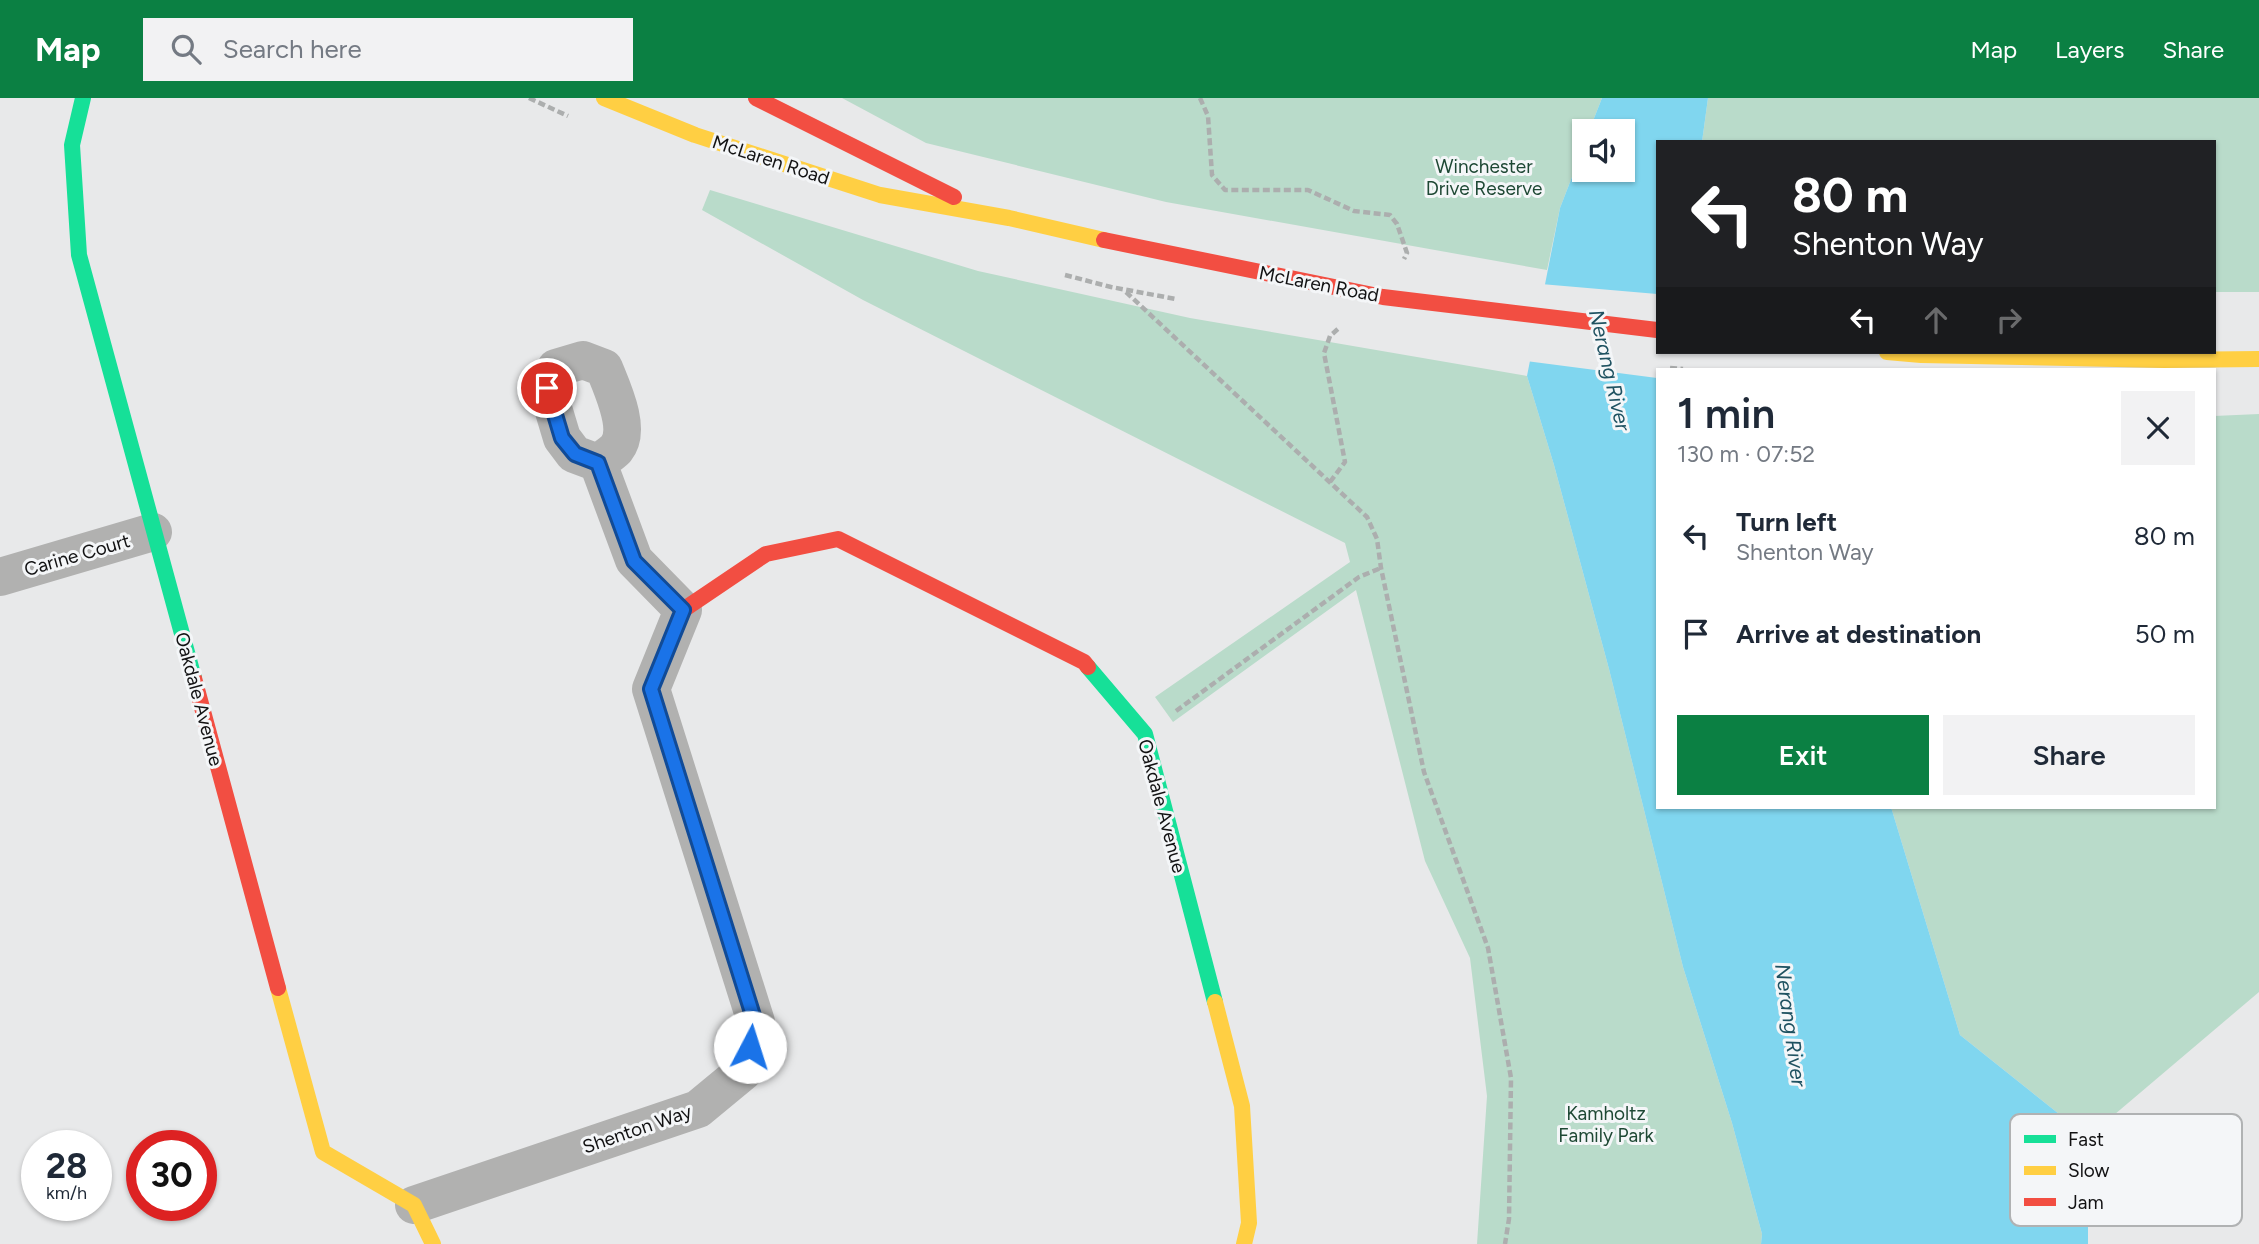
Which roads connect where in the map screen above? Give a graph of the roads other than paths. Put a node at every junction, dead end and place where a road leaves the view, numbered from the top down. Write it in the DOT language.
graph roads {
  1 [pos="83,98"];
  2 [pos="604,98"];
  3 [pos="756,98"];
  4 [pos="984,213"];
  5 [pos="1656,330"];
  6 [pos="1910,354"];
  7 [pos="2259,359"];
  8 [pos="598,463"];
  9 [pos="153,533"];
  10 [pos="0,577"];
  11 [pos="683,610"];
  12 [pos="414,1205"];
  13 [pos="433,1244"];
  14 [pos="1244,1244"];
  1 -- 9 [label="street, Oakdale Avenue"];
  2 -- 4 [label="street, McLaren Road"];
  3 -- 4 [label="street, McLaren Road"];
  4 -- 5 [label="street, McLaren Road"];
  6 -- 7 [label="street"];
  8 -- 11 [label="street"];
  9 -- 10 [label="street, Carine Court"];
  9 -- 12 [label="street, Oakdale Avenue"];
  11 -- 12 [label="street, Shenton Way"];
  11 -- 14 [label="street, Oakdale Avenue"];
  12 -- 13 [label="street"];
}
